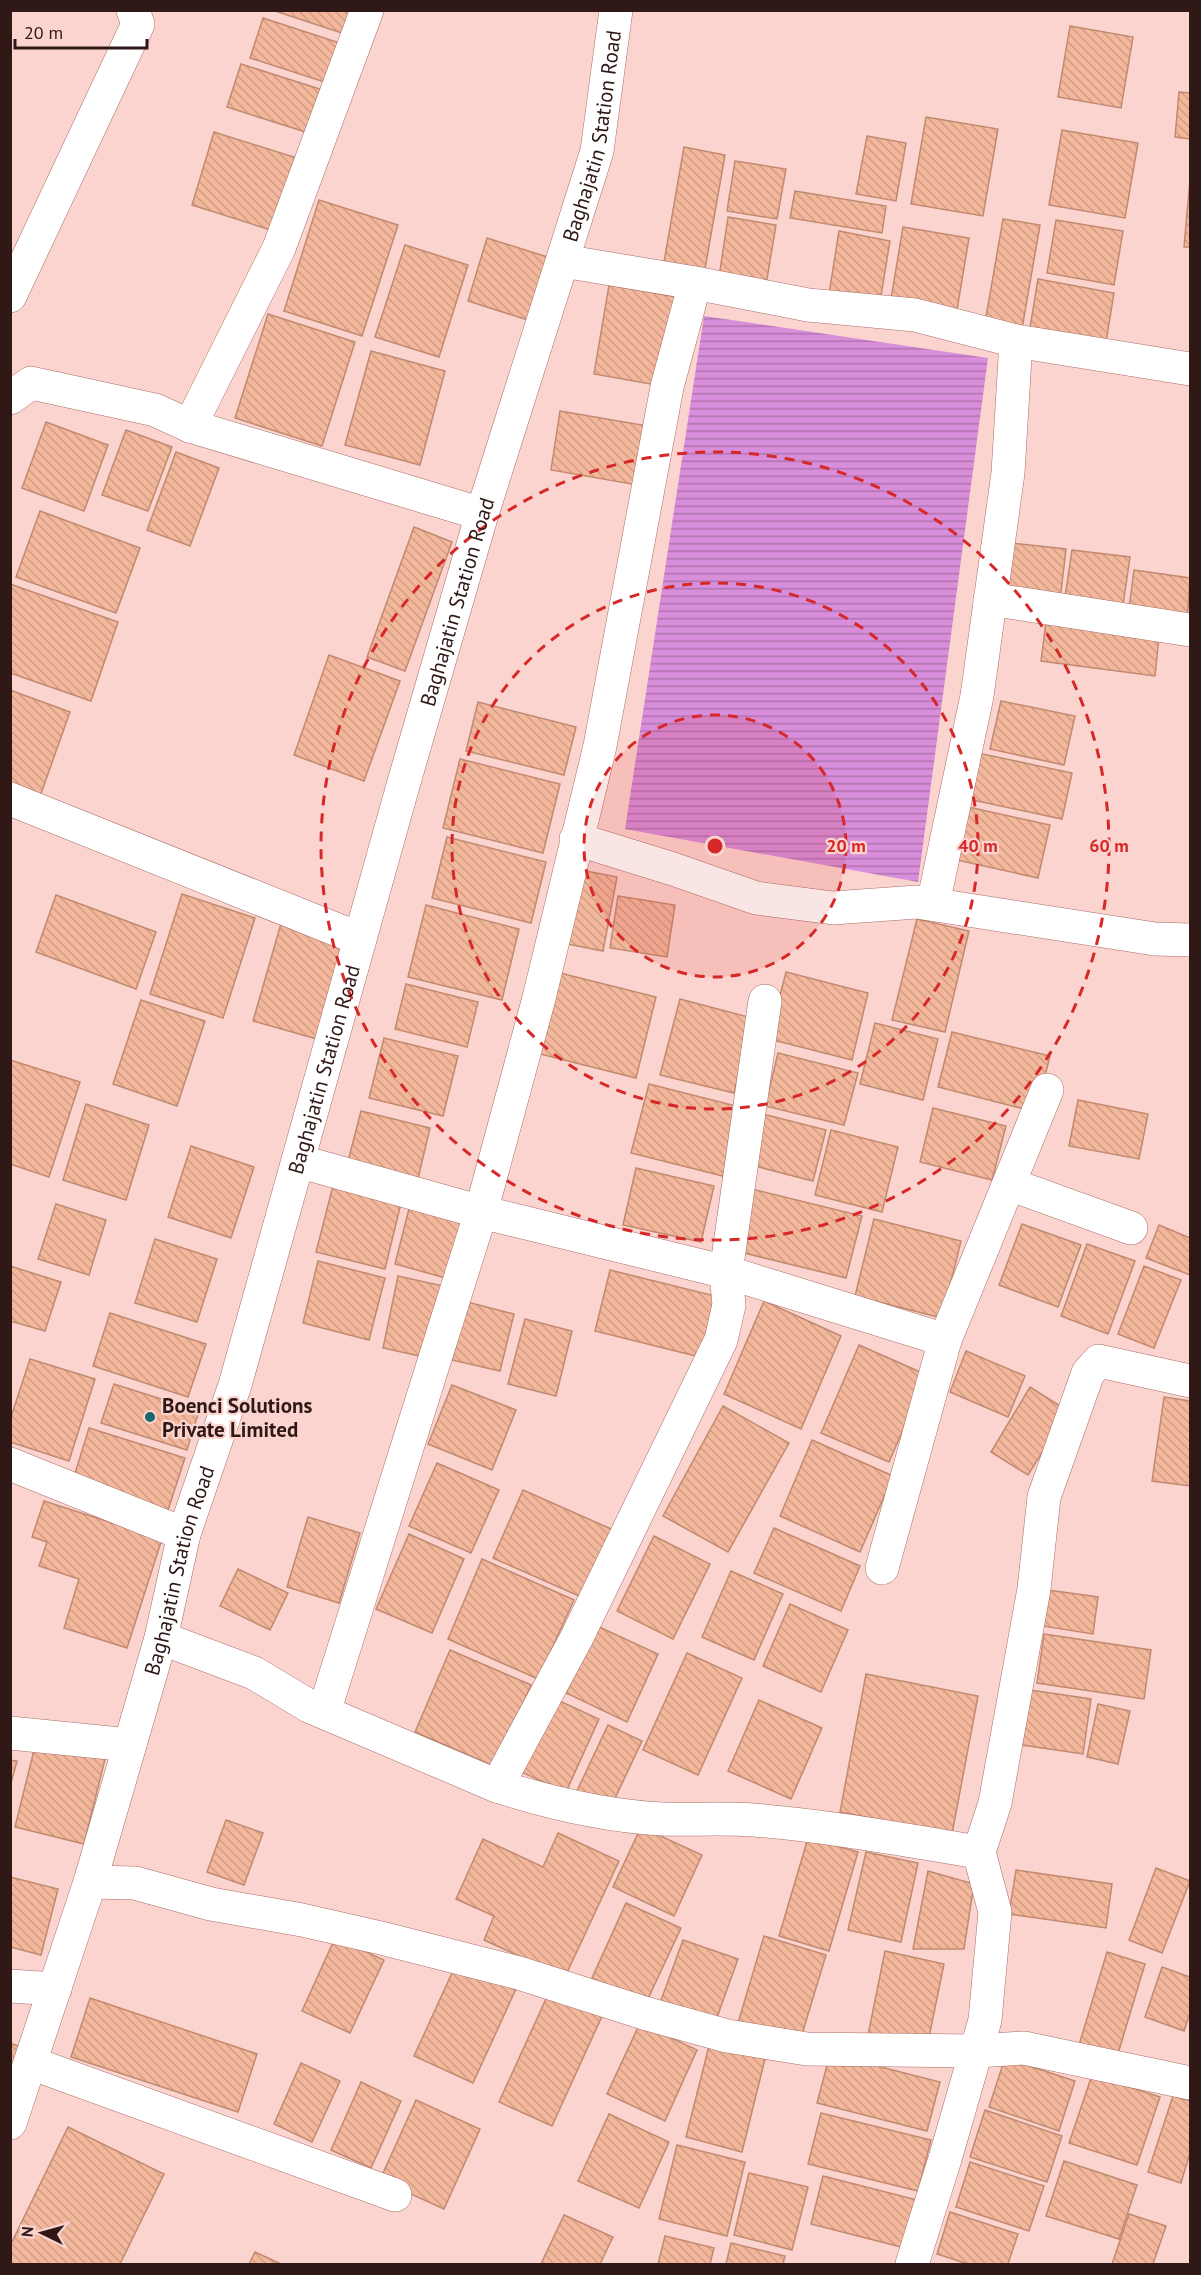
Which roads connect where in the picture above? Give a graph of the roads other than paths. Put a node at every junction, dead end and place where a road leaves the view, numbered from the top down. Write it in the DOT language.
graph roads {
  1 [pos="133,10"];
  2 [pos="367,10"];
  3 [pos="616,10"];
  4 [pos="563,261"];
  5 [pos="695,283"];
  6 [pos="10,296"];
  7 [pos="1016,340"];
  8 [pos="1191,369"];
  9 [pos="17,384"];
  10 [pos="190,426"];
  11 [pos="482,514"];
  12 [pos="990,599"];
  13 [pos="1191,630"];
  14 [pos="10,800"];
  15 [pos="576,839"];
  16 [pos="933,904"];
  17 [pos="360,939"];
  18 [pos="1191,940"];
  19 [pos="765,1001"];
  20 [pos="1047,1090"];
  21 [pos="298,1161"];
  22 [pos="1009,1184"];
  23 [pos="481,1212"];
  24 [pos="1131,1228"];
  25 [pos="726,1272"];
  26 [pos="945,1340"];
  27 [pos="1191,1381"];
  28 [pos="10,1464"];
  29 [pos="184,1534"];
  30 [pos="882,1568"];
  31 [pos="162,1638"];
  32 [pos="324,1712"];
  33 [pos="10,1733"];
  34 [pos="130,1745"];
  35 [pos="497,1786"];
  36 [pos="979,1852"];
  37 [pos="90,1882"];
  38 [pos="10,1986"];
  39 [pos="55,1989"];
  40 [pos="976,2051"];
  41 [pos="31,2063"];
  42 [pos="1191,2083"];
  43 [pos="10,2123"];
  44 [pos="395,2195"];
  45 [pos="912,2265"];
  1 -- 6 [label="street"];
  2 -- 10 [label="street"];
  3 -- 4 [label="street, Baghajatin Station Road"];
  4 -- 5 [label="street"];
  4 -- 11 [label="street, Baghajatin Station Road"];
  5 -- 7 [label="street"];
  5 -- 15 [label="street"];
  7 -- 8 [label="street"];
  7 -- 12 [label="street"];
  9 -- 10 [label="street"];
  10 -- 11 [label="street"];
  11 -- 17 [label="street, Baghajatin Station Road"];
  12 -- 13 [label="street"];
  12 -- 16 [label="street"];
  14 -- 17 [label="street"];
  15 -- 16 [label="street"];
  15 -- 23 [label="street"];
  16 -- 18 [label="street"];
  17 -- 21 [label="street, Baghajatin Station Road"];
  19 -- 25 [label="street"];
  20 -- 22 [label="street"];
  21 -- 23 [label="street"];
  21 -- 29 [label="street, Baghajatin Station Road"];
  22 -- 24 [label="street"];
  22 -- 26 [label="street"];
  23 -- 25 [label="street"];
  23 -- 32 [label="street"];
  25 -- 26 [label="street"];
  25 -- 35 [label="street"];
  26 -- 30 [label="street"];
  27 -- 36 [label="street"];
  28 -- 29 [label="street"];
  29 -- 31 [label="street, Baghajatin Station Road"];
  31 -- 32 [label="street"];
  31 -- 34 [label="street, Baghajatin Station Road"];
  32 -- 35 [label="street"];
  33 -- 34 [label="street"];
  34 -- 37 [label="street, Baghajatin Station Road"];
  35 -- 36 [label="street"];
  36 -- 40 [label="street"];
  37 -- 39 [label="street, Baghajatin Station Road"];
  37 -- 40 [label="street"];
  38 -- 39 [label="street"];
  39 -- 41 [label="street, Baghajatin Station Road"];
  40 -- 42 [label="street"];
  40 -- 45 [label="street"];
  41 -- 43 [label="street, Baghajatin Station Road"];
  41 -- 44 [label="street"];
}
